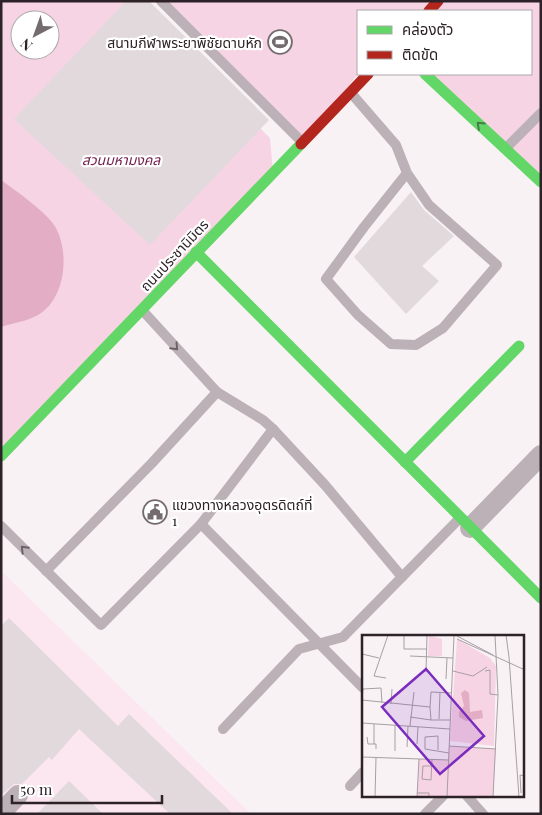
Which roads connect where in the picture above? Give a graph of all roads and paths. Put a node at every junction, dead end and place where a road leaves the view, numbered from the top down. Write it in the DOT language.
graph roads {
  1 [pos="161,1"];
  2 [pos="438,1"];
  3 [pos="429,10"];
  4 [pos="367,75"];
  5 [pos="426,75"];
  6 [pos="350,93"];
  7 [pos="541,113"];
  8 [pos="302,142"];
  9 [pos="506,149"];
  10 [pos="407,173"];
  11 [pos="541,182"];
  12 [pos="196,252"];
  13 [pos="142,311"];
  14 [pos="520,346"];
  15 [pos="217,392"];
  16 [pos="273,429"];
  17 [pos="541,455"];
  18 [pos="1,456"];
  19 [pos="405,462"];
  20 [pos="465,523"];
  21 [pos="201,524"];
  22 [pos="1,526"];
  23 [pos="46,571"];
  24 [pos="402,577"];
  25 [pos="541,598"];
  26 [pos="320,644"];
  27 [pos="362,687"];
  28 [pos="224,729"];
  29 [pos="362,773"];
  30 [pos="350,786"];
  31 [pos="18,795"];
  32 [pos="441,798"];
  33 [pos="469,798"];
  34 [pos="1,812"];
  35 [pos="425,814"];
  36 [pos="483,814"];
  1 -- 8 [label="lane"];
  2 -- 3 [label="street"];
  4 -- 6 [label="street, ถนนประชานิมิตร"];
  9 -- 5 [label="street, one-way"];
  6 -- 8 [label="street, ถนนประชานิมิตร"];
  6 -- 10 [label="lane"];
  7 -- 9 [label="lane"];
  8 -- 12 [label="street, ถนนประชานิมิตร"];
  9 -- 11 [label="street"];
  10 -- 10 [label="lane"];
  12 -- 13 [label="street, ถนนประชานิมิตร"];
  12 -- 19 [label="street"];
  13 -- 15 [label="lane, one-way"];
  13 -- 18 [label="street, ถนนประชานิมิตร"];
  14 -- 19 [label="street"];
  15 -- 16 [label="lane"];
  15 -- 23 [label="lane"];
  16 -- 21 [label="lane"];
  16 -- 24 [label="lane"];
  17 -- 20 [label="street"];
  19 -- 20 [label="street"];
  20 -- 24 [label="lane"];
  20 -- 25 [label="street"];
  21 -- 23 [label="lane"];
  21 -- 26 [label="lane"];
  23 -- 22 [label="lane, one-way"];
  24 -- 26 [label="lane"];
  26 -- 27 [label="lane"];
  26 -- 28 [label="lane"];
  29 -- 30 [label="lane"];
  31 -- 34 [label="street"];
  32 -- 35 [label="lane"];
  33 -- 36 [label="lane"];
}
